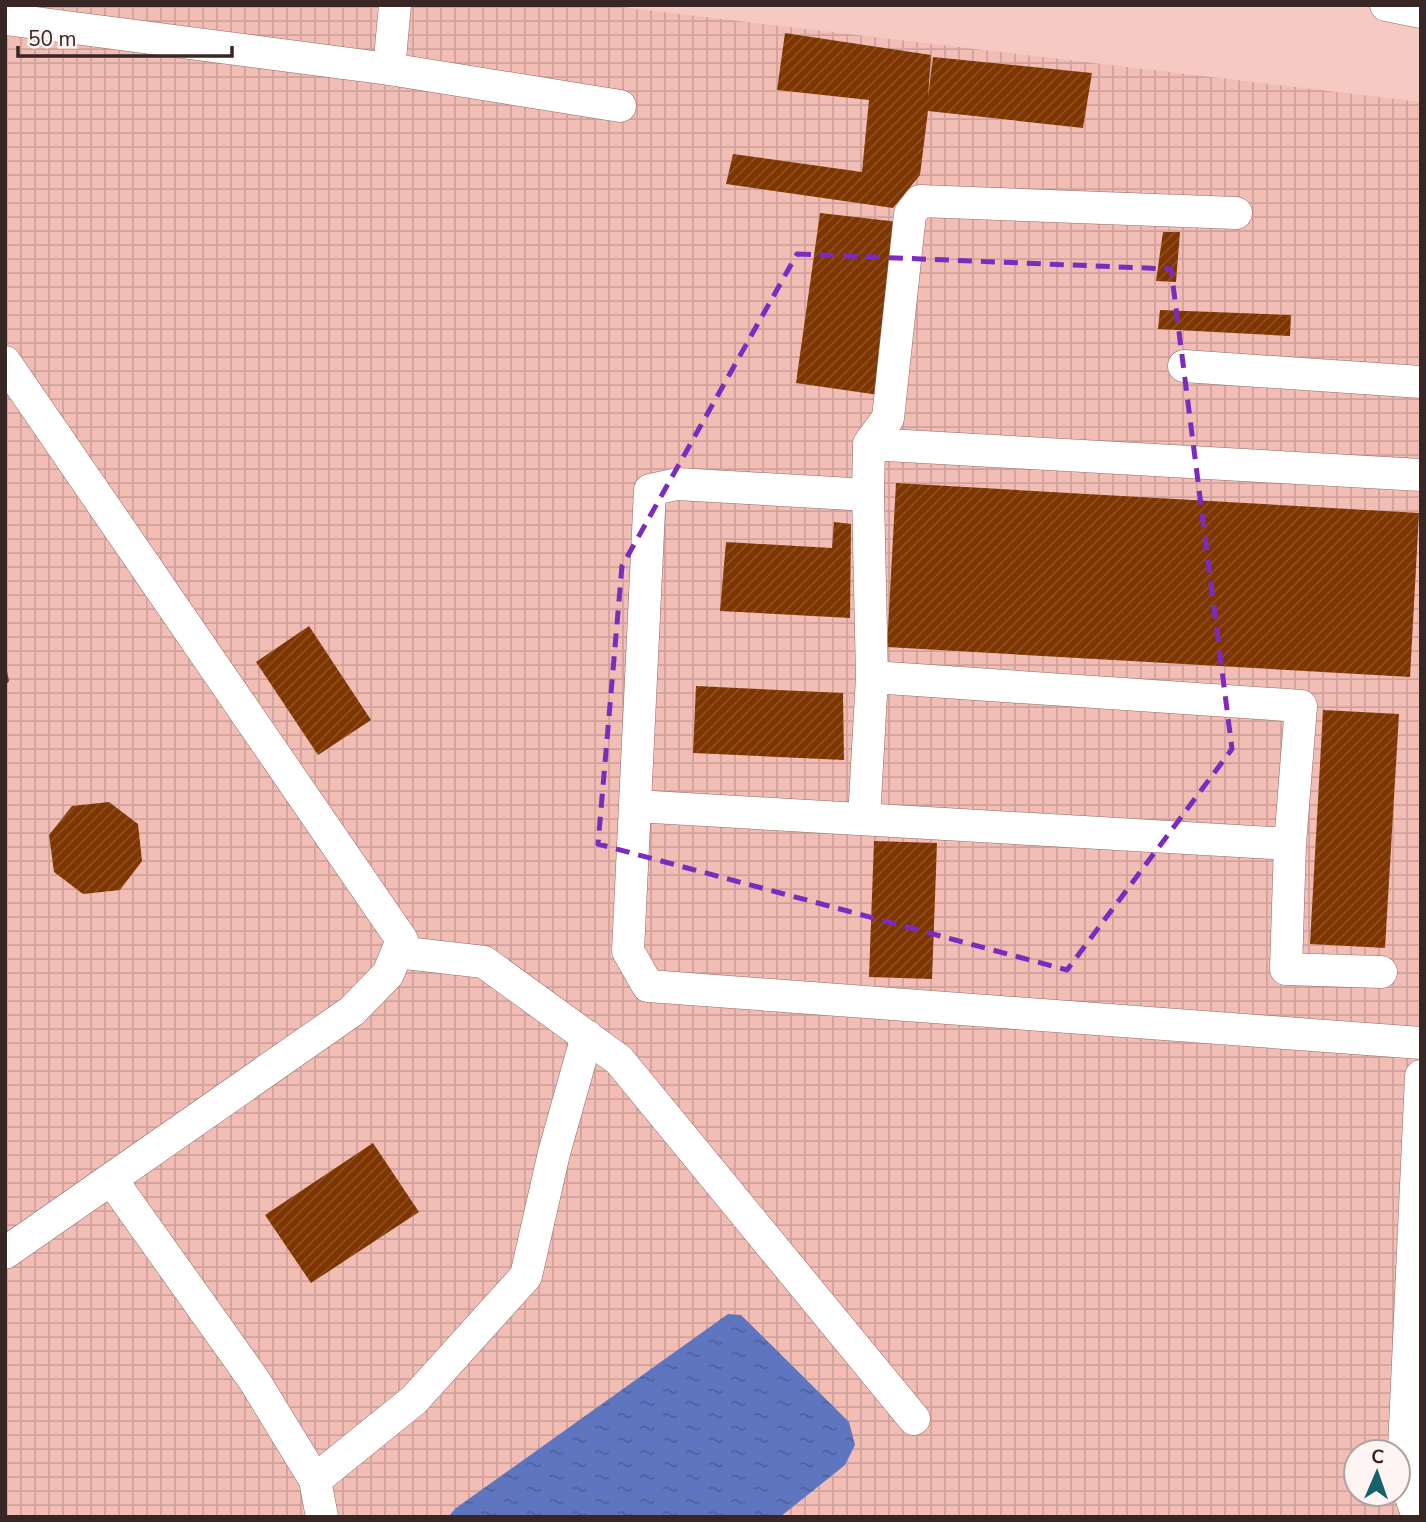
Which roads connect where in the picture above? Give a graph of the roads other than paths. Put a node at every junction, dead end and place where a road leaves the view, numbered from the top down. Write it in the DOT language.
graph roads {
  1 [pos="395,5"];
  2 [pos="1386,5"];
  3 [pos="1421,12"];
  4 [pos="5,19"];
  5 [pos="389,69"];
  6 [pos="620,106"];
  7 [pos="1236,213"];
  8 [pos="5,362"];
  9 [pos="1184,366"];
  10 [pos="1421,382"];
  11 [pos="869,444"];
  12 [pos="1421,475"];
  13 [pos="868,495"];
  14 [pos="872,677"];
  15 [pos="635,806"];
  16 [pos="864,819"];
  17 [pos="1290,844"];
  18 [pos="397,952"];
  19 [pos="1381,972"];
  20 [pos="587,1036"];
  21 [pos="1421,1043"];
  22 [pos="1421,1076"];
  23 [pos="111,1179"];
  24 [pos="5,1253"];
  25 [pos="914,1419"];
  26 [pos="315,1480"];
  27 [pos="322,1517"];
  28 [pos="1418,1517"];
  1 -- 5 [label="street"];
  2 -- 3 [label="street"];
  4 -- 5 [label="street"];
  5 -- 6 [label="street"];
  7 -- 11 [label="street"];
  8 -- 18 [label="street"];
  9 -- 10 [label="street"];
  11 -- 12 [label="street"];
  11 -- 13 [label="street"];
  13 -- 14 [label="street"];
  13 -- 15 [label="street"];
  14 -- 16 [label="street"];
  14 -- 17 [label="street"];
  15 -- 16 [label="street"];
  15 -- 21 [label="street"];
  16 -- 17 [label="street"];
  17 -- 19 [label="street"];
  18 -- 20 [label="street"];
  18 -- 23 [label="street"];
  20 -- 25 [label="street"];
  20 -- 26 [label="street"];
  22 -- 28 [label="street"];
  23 -- 24 [label="street"];
  23 -- 26 [label="street"];
  26 -- 27 [label="street"];
}
